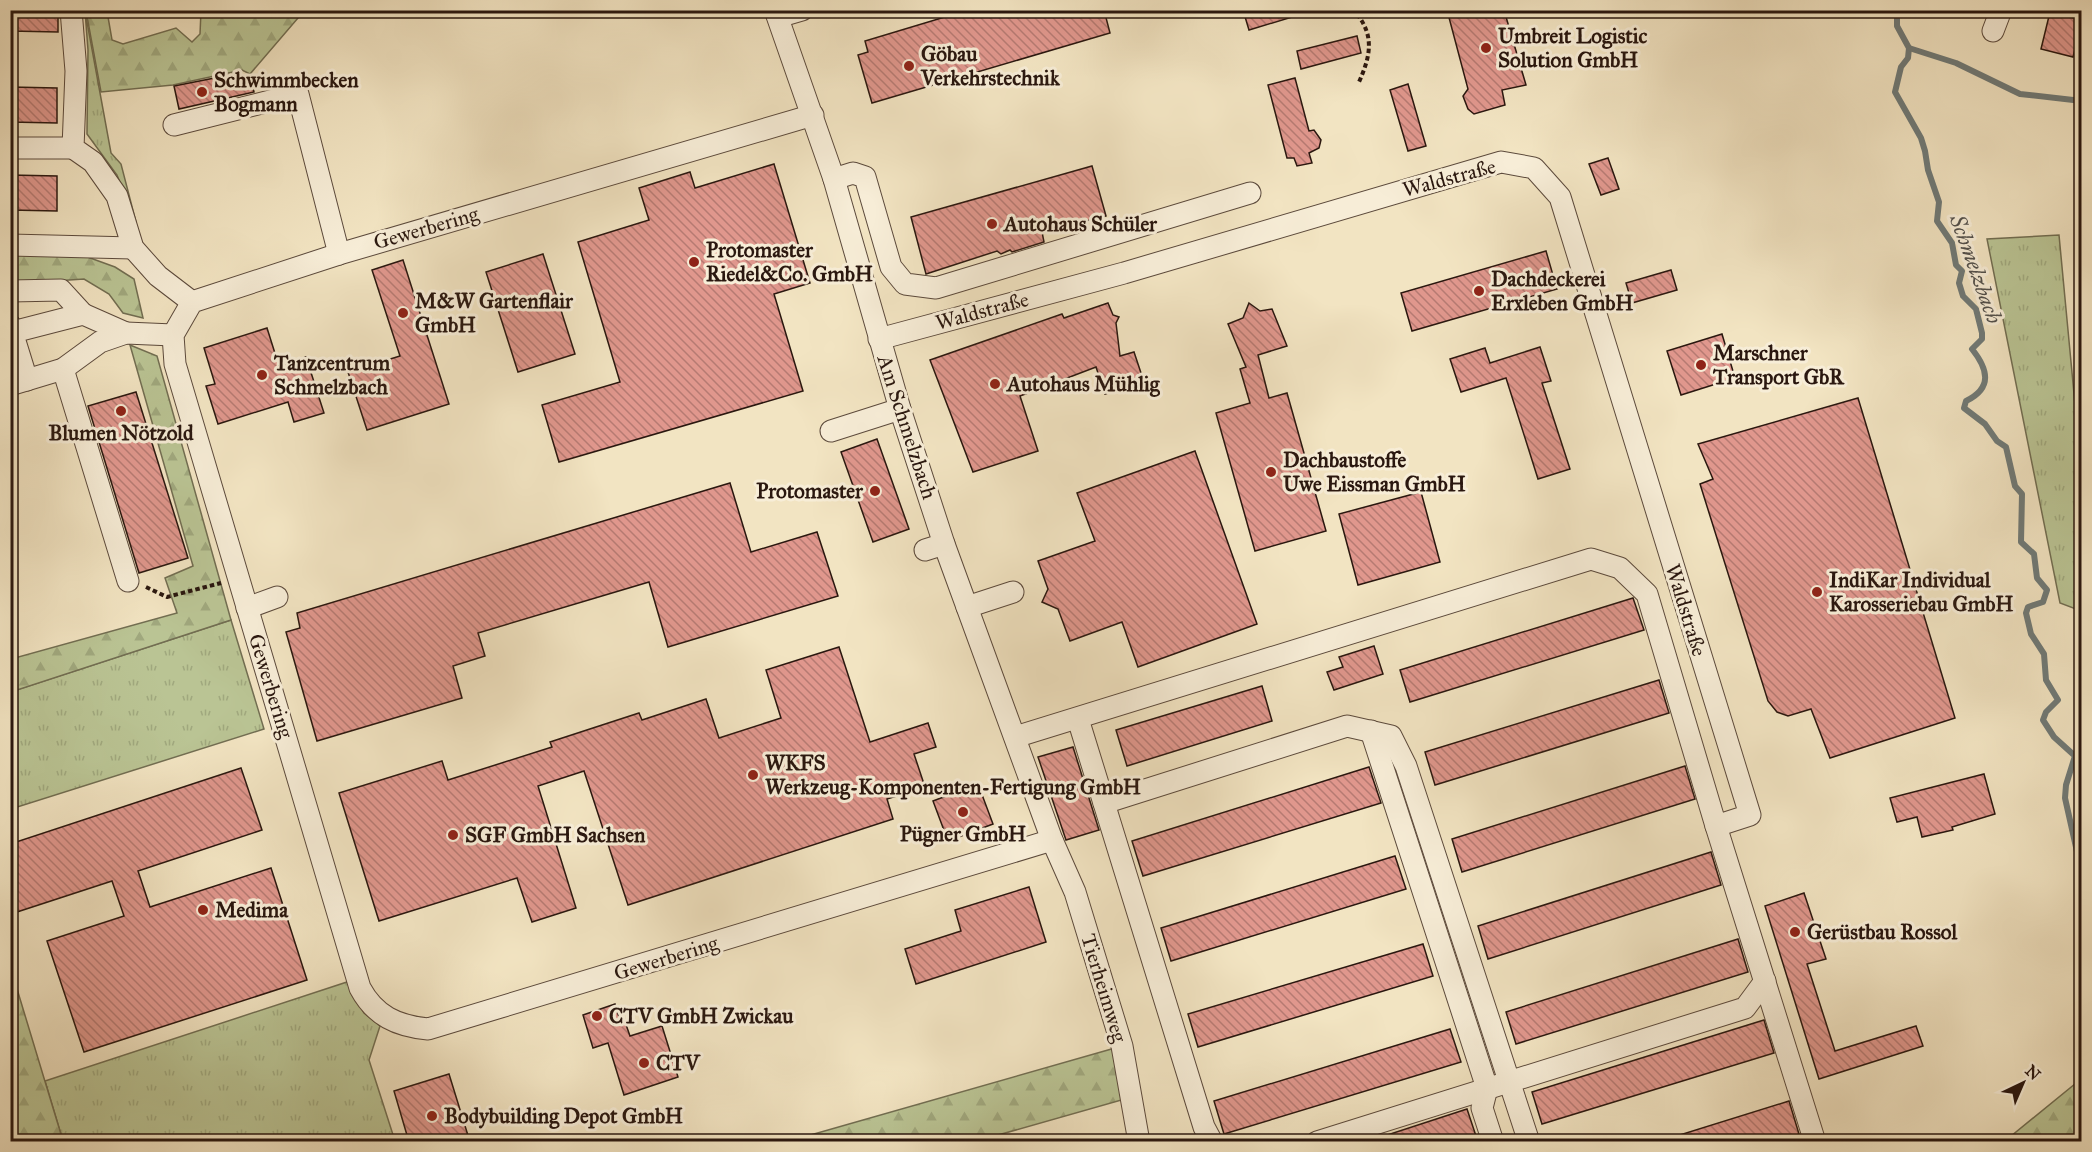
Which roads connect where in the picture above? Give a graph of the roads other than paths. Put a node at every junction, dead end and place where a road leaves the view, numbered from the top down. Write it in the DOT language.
graph roads {
  1 [pos="71,10"];
  2 [pos="802,10"];
  3 [pos="2001,10"];
  4 [pos="776,14"];
  5 [pos="1993,31"];
  6 [pos="813,115"];
  7 [pos="174,125"];
  8 [pos="73,147"];
  9 [pos="10,148"];
  10 [pos="834,179"];
  11 [pos="1250,193"];
  12 [pos="10,245"];
  13 [pos="133,248"];
  14 [pos="339,254"];
  15 [pos="10,291"];
  16 [pos="192,302"];
  17 [pos="83,314"];
  18 [pos="12,328"];
  19 [pos="126,333"];
  20 [pos="173,335"];
  21 [pos="879,339"];
  22 [pos="63,369"];
  23 [pos="19,383"];
  24 [pos="900,409"];
  25 [pos="831,431"];
  26 [pos="128,581"];
  27 [pos="1013,591"];
  28 [pos="277,597"];
  29 [pos="967,607"];
  30 [pos="247,608"];
  31 [pos="1078,720"];
  32 [pos="1371,731"];
  33 [pos="1015,737"];
  34 [pos="1104,803"];
  35 [pos="1716,826"];
  36 [pos="1052,840"];
  37 [pos="1765,981"];
  38 [pos="1510,1080"];
  39 [pos="1487,1088"];
  40 [pos="1139,1142"];
  41 [pos="1212,1142"];
  42 [pos="1317,1142"];
  43 [pos="1493,1142"];
  44 [pos="1529,1142"];
  45 [pos="1815,1142"];
  1 -- 8 [label="street"];
  2 -- 4 [label="street"];
  3 -- 5 [label="street"];
  4 -- 6 [label="street, Am Schmelzbach"];
  6 -- 10 [label="street, Am Schmelzbach"];
  6 -- 14 [label="street, Gewerbering"];
  7 -- 14 [label="street"];
  8 -- 9 [label="street"];
  8 -- 13 [label="street"];
  10 -- 11 [label="street"];
  10 -- 21 [label="street, Am Schmelzbach"];
  12 -- 13 [label="street"];
  13 -- 16 [label="street"];
  14 -- 16 [label="street, Gewerbering"];
  15 -- 17 [label="street"];
  16 -- 20 [label="street"];
  17 -- 18 [label="street"];
  17 -- 19 [label="street"];
  18 -- 23 [label="street"];
  19 -- 20 [label="street"];
  19 -- 22 [label="street"];
  20 -- 30 [label="street, Gewerbering"];
  21 -- 24 [label="street, Am Schmelzbach"];
  21 -- 35 [label="street, Waldstraße"];
  22 -- 23 [label="street"];
  22 -- 26 [label="street"];
  24 -- 25 [label="street"];
  24 -- 29 [label="street, Am Schmelzbach"];
  27 -- 29 [label="street"];
  28 -- 30 [label="street"];
  29 -- 33 [label="street, Am Schmelzbach"];
  30 -- 36 [label="street, Gewerbering"];
  31 -- 33 [label="street"];
  31 -- 34 [label="street"];
  31 -- 35 [label="street"];
  32 -- 34 [label="street"];
  32 -- 38 [label="street"];
  32 -- 39 [label="street"];
  33 -- 36 [label="street, Am Schmelzbach"];
  34 -- 41 [label="street"];
  35 -- 37 [label="street"];
  36 -- 40 [label="street, Tierheimweg"];
  37 -- 38 [label="street"];
  37 -- 45 [label="street"];
  38 -- 39 [label="street"];
  38 -- 44 [label="street"];
  39 -- 42 [label="street"];
  39 -- 43 [label="street"];
}
